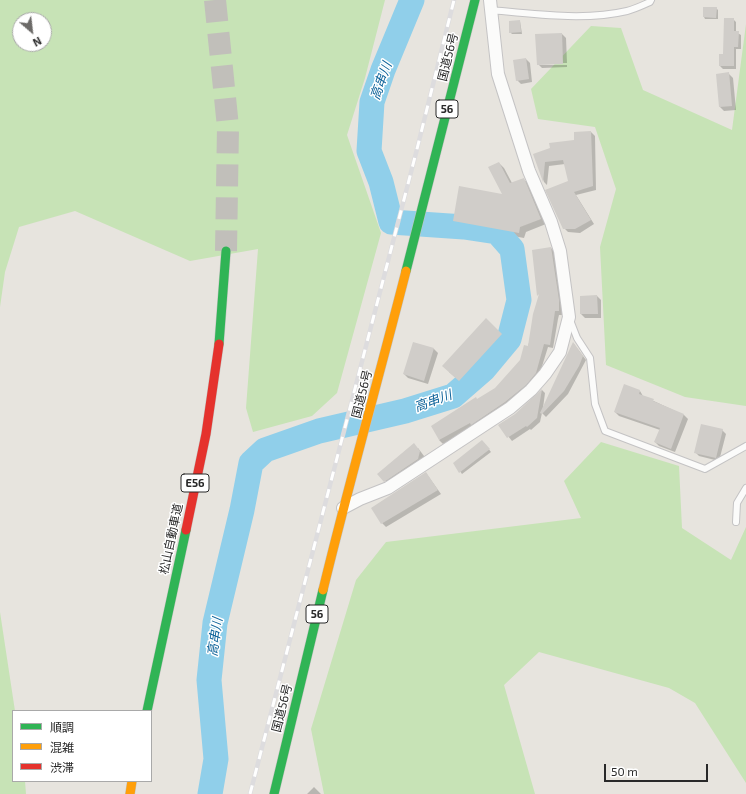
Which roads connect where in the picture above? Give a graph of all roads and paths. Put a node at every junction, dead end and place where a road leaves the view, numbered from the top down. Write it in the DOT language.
graph roads {
  1 [pos="475,0"];
  2 [pos="651,0"];
  3 [pos="491,5"];
  4 [pos="226,251"];
  5 [pos="569,317"];
  6 [pos="746,446"];
  7 [pos="746,488"];
  8 [pos="343,508"];
  9 [pos="736,522"];
  10 [pos="147,710"];
  11 [pos="132,782"];
  12 [pos="277,782"];
  13 [pos="130,794"];
  14 [pos="274,794"];
  15 [pos="282,794"];
  1 -- 8 [label="highway, 国道56号 / 56"];
  2 -- 3 [label="lane"];
  3 -- 5 [label="street"];
  4 -- 10 [label="highway, 松山自動車道 / E56"];
  5 -- 6 [label="lane"];
  5 -- 8 [label="street"];
  7 -- 9 [label="lane"];
  8 -- 12 [label="highway, 国道56号 / 56"];
  11 -- 13 [label="highway"];
  12 -- 14 [label="highway, 国道56号 / 56"];
  12 -- 15 [label="street"];
}
